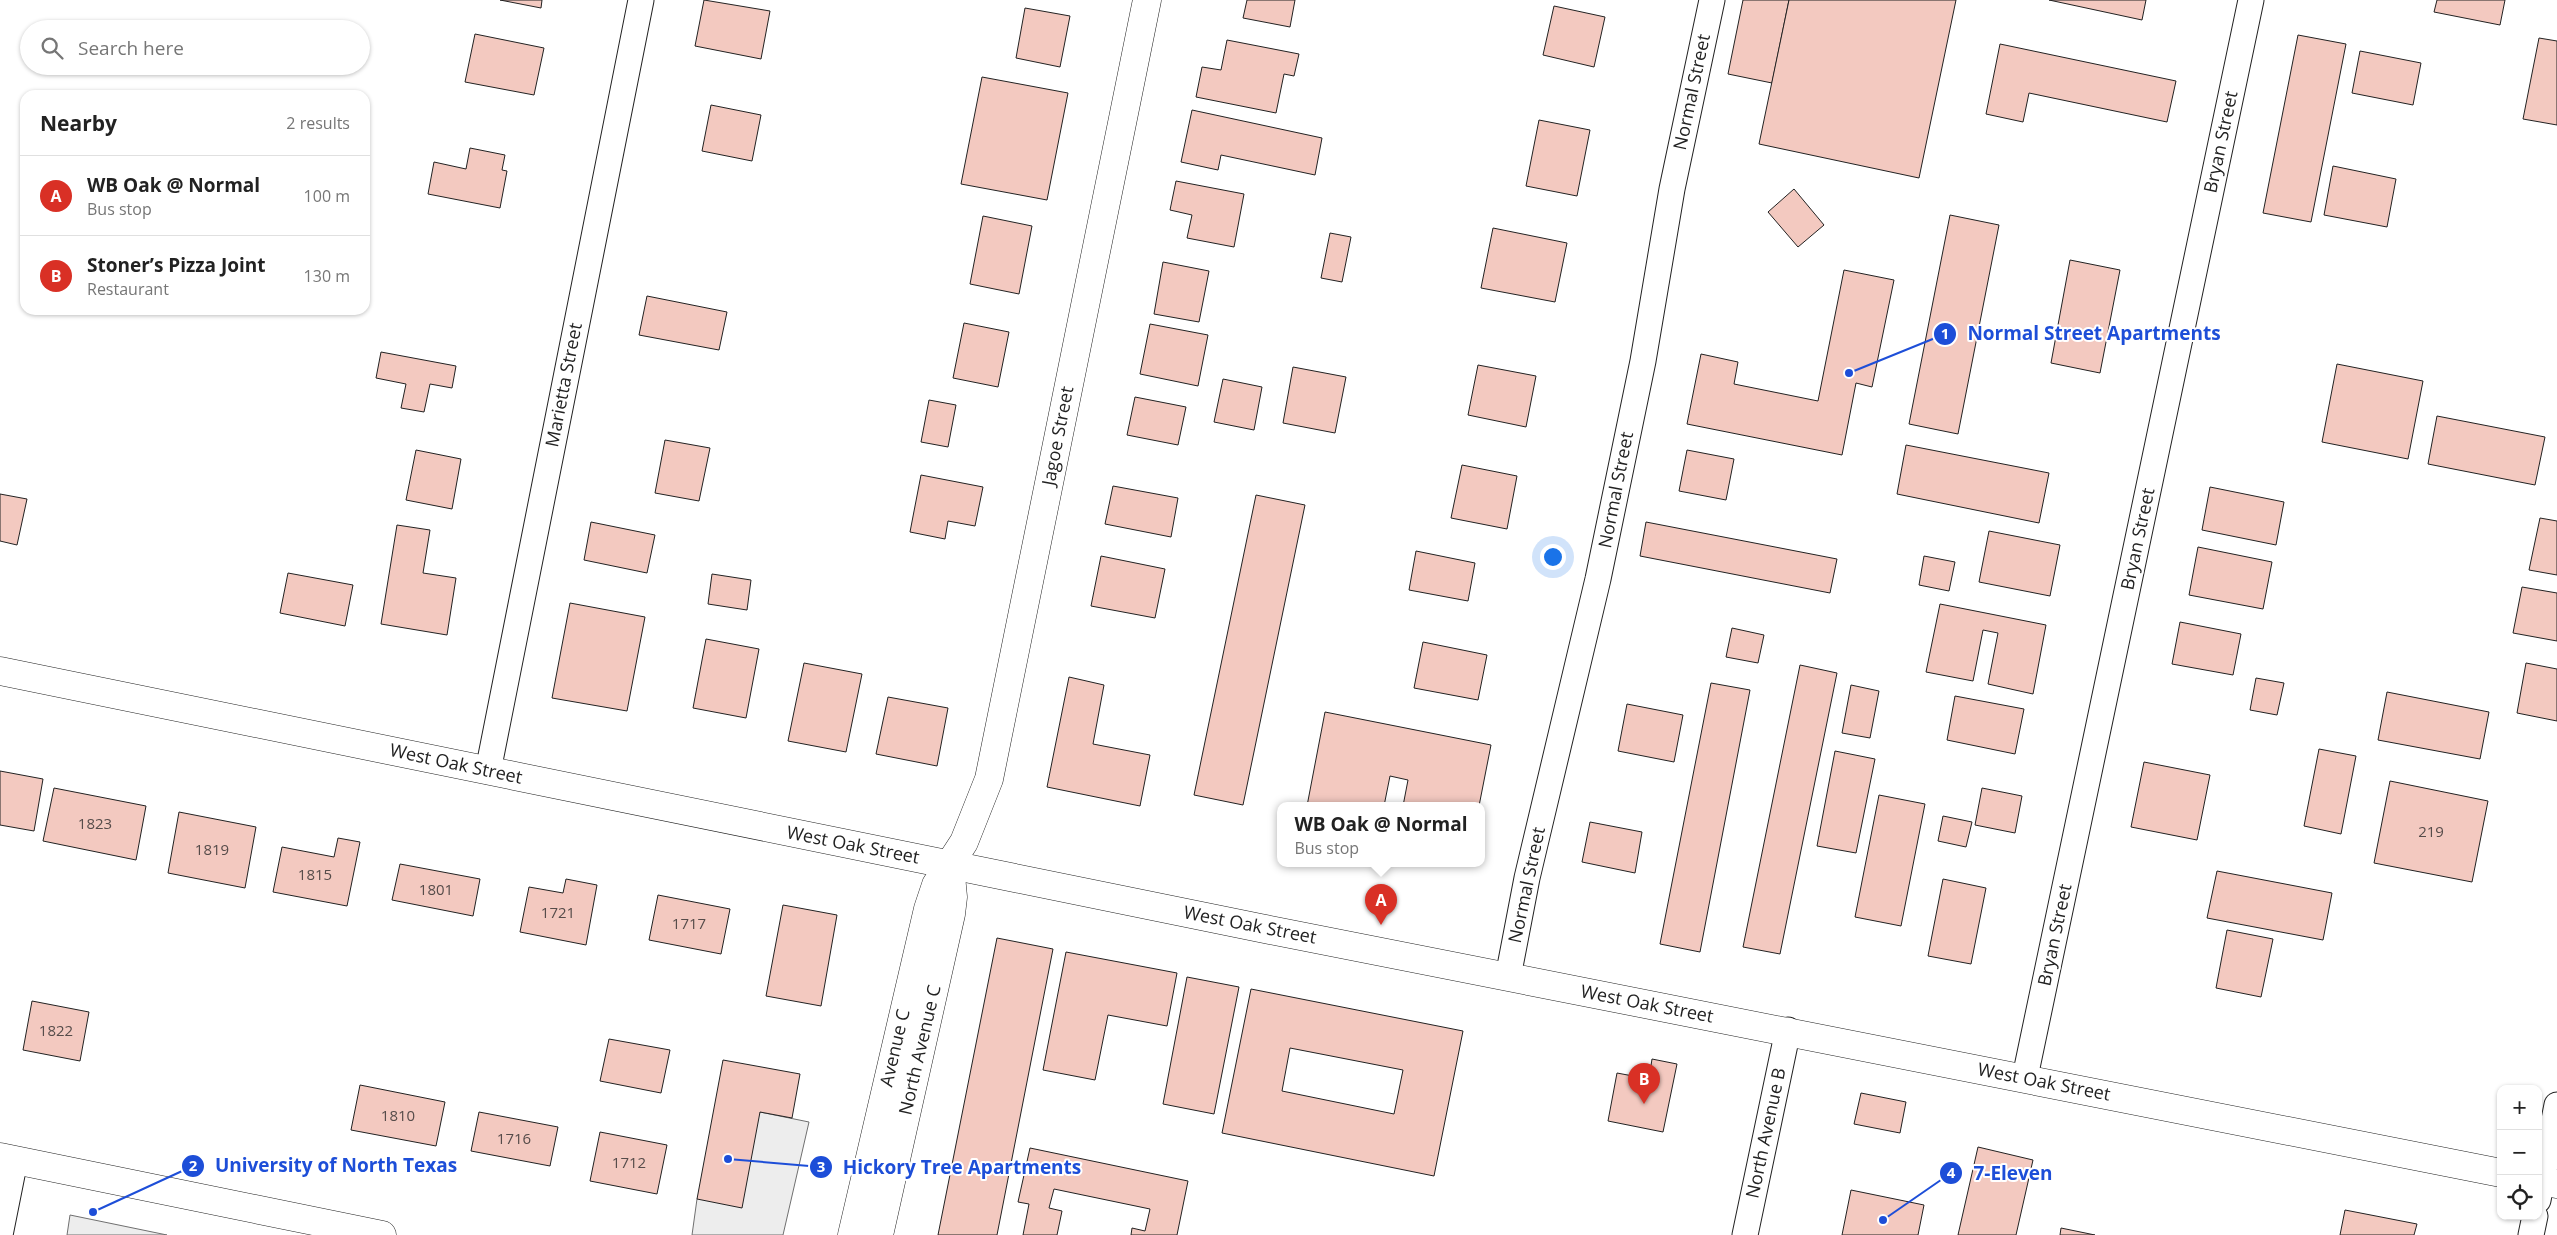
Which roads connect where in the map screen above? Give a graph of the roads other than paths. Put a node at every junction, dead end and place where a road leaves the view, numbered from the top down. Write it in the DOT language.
graph roads {
  1 [pos="641,0"];
  2 [pos="1147,0"];
  3 [pos="1712,0"];
  4 [pos="2251,0"];
  5 [pos="0,671"];
  6 [pos="488,771"];
  7 [pos="950,865"];
  8 [pos="1508,977"];
  9 [pos="1788,1030"];
  10 [pos="2025,1077"];
  11 [pos="2557,1105"];
  12 [pos="8,1159"];
  13 [pos="2497,1171"];
  14 [pos="2544,1186"];
  15 [pos="2534,1220"];
  16 [pos="0,1235"];
  17 [pos="382,1235"];
  18 [pos="852,1235"];
  19 [pos="879,1235"];
  20 [pos="1744,1235"];
  21 [pos="2531,1235"];
  1 -- 6 [label="street, Marietta Street"];
  2 -- 7 [label="main road, Jagoe Street"];
  3 -- 8 [label="street, Normal Street"];
  4 -- 10 [label="street, Bryan Street"];
  5 -- 6 [label="main road, West Oak Street"];
  6 -- 7 [label="main road, West Oak Street"];
  7 -- 8 [label="main road, West Oak Street"];
  7 -- 18 [label="main road, Avenue C"];
  7 -- 19 [label="main road, North Avenue C"];
  8 -- 9 [label="main road, West Oak Street"];
  9 -- 10 [label="main road, West Oak Street"];
  9 -- 20 [label="street, North Avenue B"];
  10 -- 13 [label="main road, West Oak Street"];
  11 -- 14 [label="street"];
  12 -- 16 [label="street"];
  12 -- 17 [label="main road"];
  15 -- 21 [label="street"];
}
